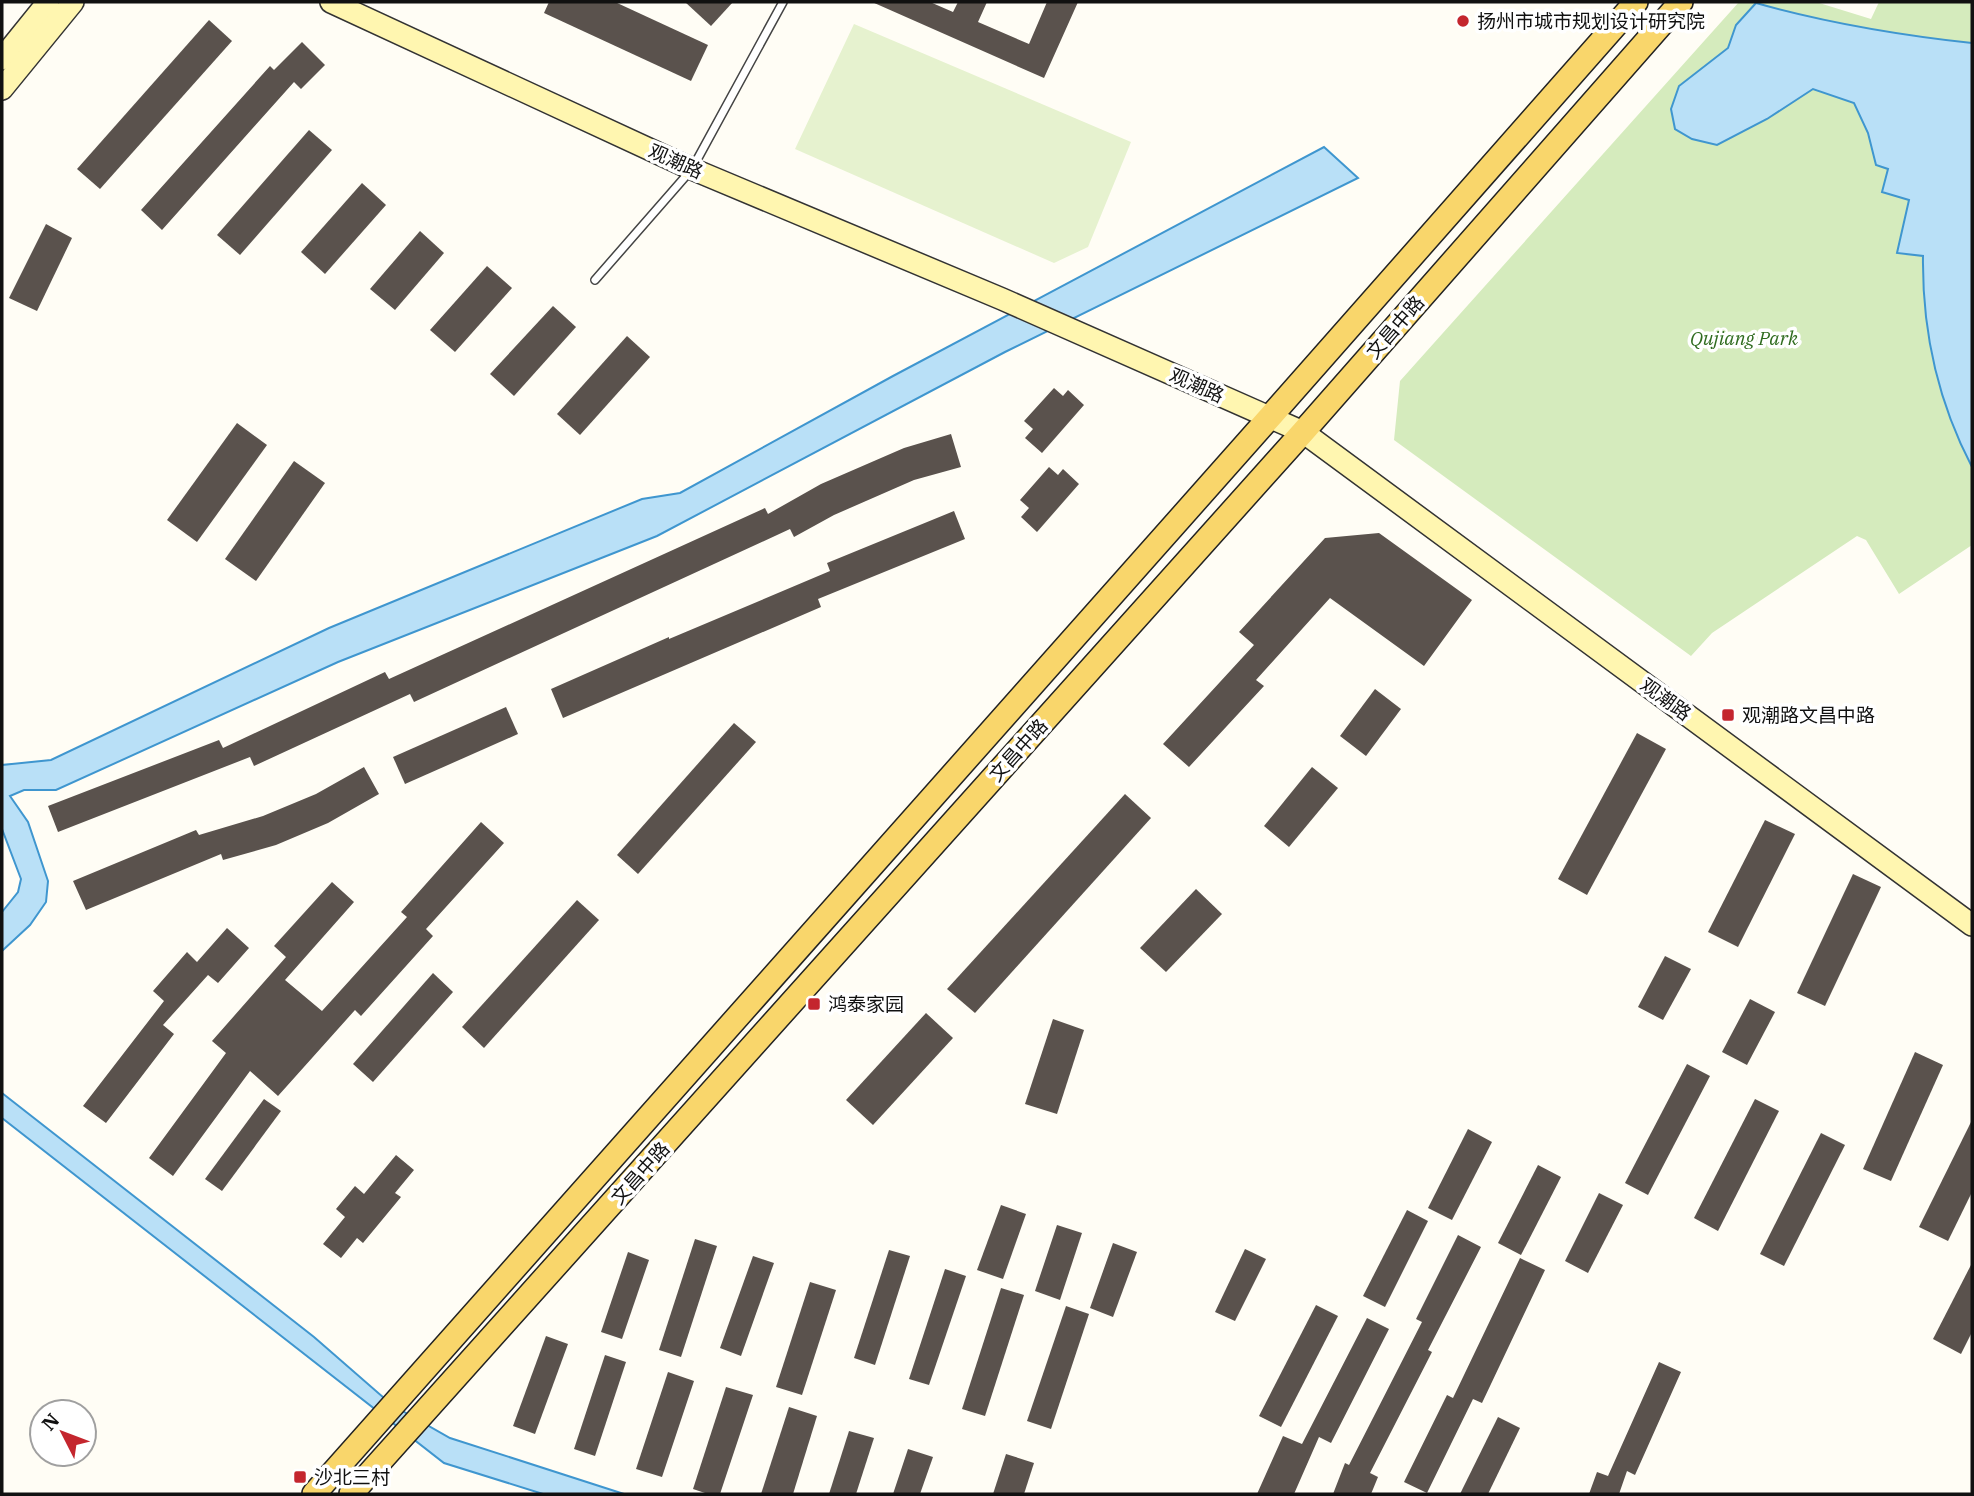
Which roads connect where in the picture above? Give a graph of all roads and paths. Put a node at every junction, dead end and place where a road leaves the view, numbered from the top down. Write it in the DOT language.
graph roads {
  1 [pos="48,2"];
  2 [pos="72,2"];
  3 [pos="331,2"];
  4 [pos="783,2"];
  5 [pos="1636,2"];
  6 [pos="1681,2"];
  7 [pos="2,60"];
  8 [pos="2,89"];
  9 [pos="692,169"];
  10 [pos="595,280"];
  11 [pos="1270,417"];
  12 [pos="1303,432"];
  13 [pos="1972,925"];
  14 [pos="314,1494"];
  15 [pos="351,1494"];
  1 -- 7 [label="street"];
  2 -- 8 [label="street"];
  3 -- 9 [label="street, 观潮路"];
  4 -- 9 [label="lane"];
  5 -- 11 [label="main road, 文昌中路"];
  6 -- 12 [label="main road, 文昌中路"];
  9 -- 10 [label="lane"];
  9 -- 11 [label="street, 观潮路"];
  11 -- 12 [label="street, 观潮路"];
  11 -- 14 [label="main road, 文昌中路"];
  12 -- 13 [label="street, 观潮路"];
  12 -- 15 [label="main road, 文昌中路"];
}
